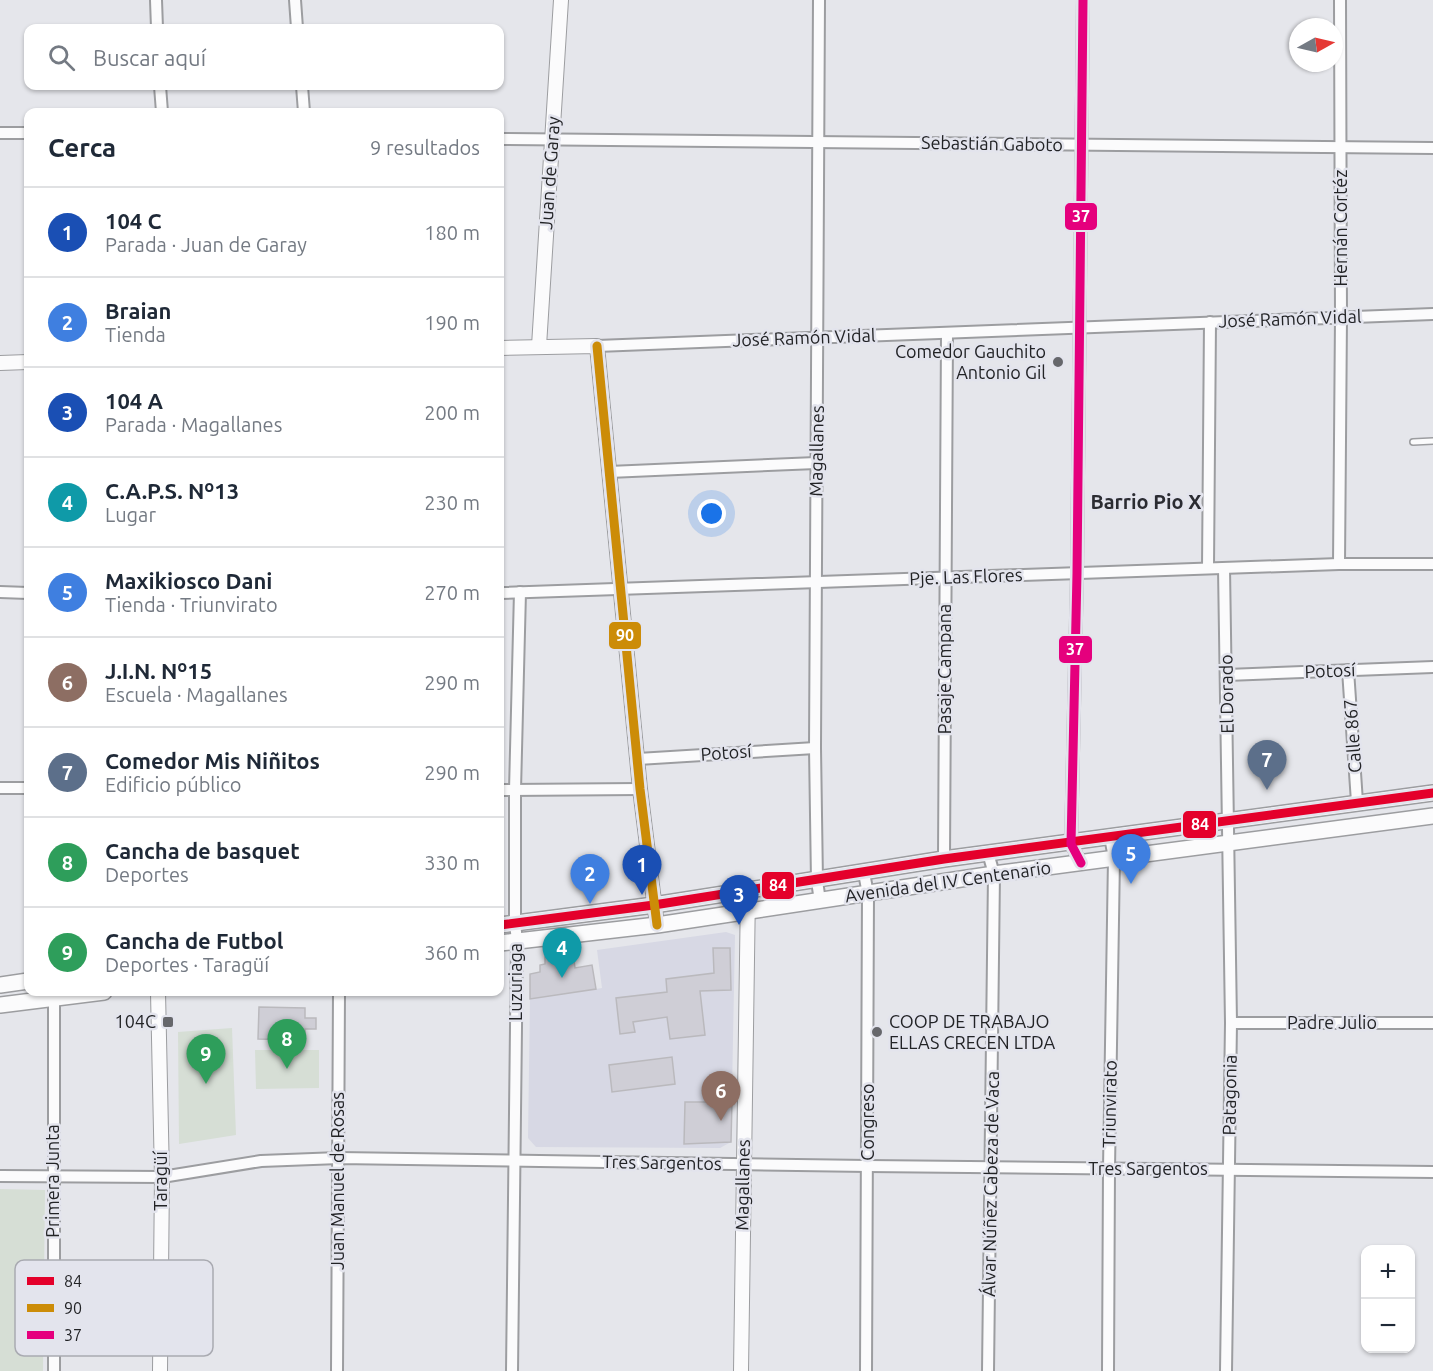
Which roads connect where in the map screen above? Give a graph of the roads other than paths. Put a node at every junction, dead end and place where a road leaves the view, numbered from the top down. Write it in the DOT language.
graph roads {
  1 [pos="156,0"];
  2 [pos="295,0"];
  3 [pos="561,0"];
  4 [pos="819,0"];
  5 [pos="1083,0"];
  6 [pos="1340,0"];
  7 [pos="158,24"];
  8 [pos="297,24"];
  9 [pos="160,90"];
  10 [pos="302,90"];
  11 [pos="162,108"];
  12 [pos="304,108"];
  13 [pos="0,133"];
  14 [pos="24,133"];
  15 [pos="504,139"];
  16 [pos="552,140"];
  17 [pos="818,141"];
  18 [pos="1081,145"];
  19 [pos="1340,148"];
  20 [pos="1433,148"];
  21 [pos="1433,314"];
  22 [pos="1341,317"];
  23 [pos="1210,322"];
  24 [pos="1078,328"];
  25 [pos="947,334"];
  26 [pos="819,337"];
  27 [pos="540,346"];
  28 [pos="597,346"];
  29 [pos="504,348"];
  30 [pos="24,362"];
  31 [pos="0,363"];
  32 [pos="1433,441"];
  33 [pos="1413,442"];
  34 [pos="816,464"];
  35 [pos="609,471"];
  36 [pos="1339,564"];
  37 [pos="1433,564"];
  38 [pos="1208,568"];
  39 [pos="1224,568"];
  40 [pos="1077,573"];
  41 [pos="945,578"];
  42 [pos="816,583"];
  43 [pos="622,590"];
  44 [pos="0,592"];
  45 [pos="24,592"];
  46 [pos="504,592"];
  47 [pos="520,592"];
  48 [pos="1433,667"];
  49 [pos="1348,670"];
  50 [pos="1227,675"];
  51 [pos="815,748"];
  52 [pos="638,759"];
  53 [pos="0,788"];
  54 [pos="24,788"];
  55 [pos="640,789"];
  56 [pos="504,790"];
  57 [pos="515,790"];
  58 [pos="1433,793"];
  59 [pos="1357,802"];
  60 [pos="1433,816"];
  61 [pos="1229,820"];
  62 [pos="1110,837"];
  63 [pos="1230,842"];
  64 [pos="1071,843"];
  65 [pos="988,853"];
  66 [pos="1114,858"];
  67 [pos="944,859"];
  68 [pos="1081,863"];
  69 [pos="864,873"];
  70 [pos="994,874"];
  71 [pos="817,881"];
  72 [pos="748,891"];
  73 [pos="868,894"];
  74 [pos="820,901"];
  75 [pos="654,905"];
  76 [pos="747,912"];
  77 [pos="507,924"];
  78 [pos="657,925"];
  79 [pos="517,941"];
  80 [pos="504,943"];
  81 [pos="24,982"];
  82 [pos="0,985"];
  83 [pos="49,996"];
  84 [pos="54,996"];
  85 [pos="158,996"];
  86 [pos="339,996"];
  87 [pos="0,1005"];
  88 [pos="1231,1023"];
  89 [pos="1433,1023"];
  90 [pos="339,1158"];
  91 [pos="515,1160"];
  92 [pos="744,1165"];
  93 [pos="868,1166"];
  94 [pos="992,1168"];
  95 [pos="1109,1169"];
  96 [pos="1229,1170"];
  97 [pos="1433,1172"];
  98 [pos="0,1176"];
  99 [pos="53,1177"];
  100 [pos="162,1178"];
  101 [pos="53,1260"];
  102 [pos="161,1260"];
  103 [pos="54,1356"];
  104 [pos="160,1356"];
  105 [pos="54,1371"];
  106 [pos="160,1371"];
  107 [pos="337,1371"];
  108 [pos="512,1371"];
  109 [pos="741,1371"];
  110 [pos="866,1371"];
  111 [pos="988,1371"];
  112 [pos="1108,1371"];
  113 [pos="1226,1371"];
  1 -- 7 [label="street"];
  2 -- 8 [label="street"];
  3 -- 16 [label="street, Juan de Garay"];
  4 -- 17 [label="street, Magallanes"];
  5 -- 18 [label="street"];
  6 -- 19 [label="street, Hernán Cortéz"];
  9 -- 11 [label="street"];
  10 -- 12 [label="street"];
  13 -- 14 [label="street"];
  15 -- 16 [label="street, Sebastián Gaboto"];
  16 -- 17 [label="street, Sebastián Gaboto"];
  16 -- 27 [label="street, Juan de Garay"];
  17 -- 18 [label="street, Sebastián Gaboto"];
  17 -- 26 [label="street, Magallanes"];
  18 -- 19 [label="street, Sebastián Gaboto"];
  18 -- 24 [label="street"];
  19 -- 20 [label="street, Sebastián Gaboto"];
  19 -- 22 [label="street, Hernán Cortéz"];
  21 -- 22 [label="street, José Ramón Vidal"];
  22 -- 23 [label="street, José Ramón Vidal"];
  22 -- 36 [label="street, Hernán Cortéz"];
  23 -- 24 [label="street, José Ramón Vidal"];
  23 -- 38 [label="street"];
  24 -- 25 [label="street, José Ramón Vidal"];
  24 -- 40 [label="street"];
  25 -- 26 [label="street, José Ramón Vidal"];
  25 -- 41 [label="street, Pasaje Campana"];
  26 -- 28 [label="street, José Ramón Vidal"];
  26 -- 34 [label="street, Magallanes"];
  27 -- 28 [label="street, José Ramón Vidal"];
  27 -- 29 [label="street, José Ramón Vidal"];
  28 -- 35 [label="street"];
  30 -- 31 [label="street"];
  32 -- 33 [label="lane"];
  34 -- 35 [label="street"];
  34 -- 42 [label="street, Magallanes"];
  35 -- 43 [label="street"];
  36 -- 37 [label="street, Pje. Las Flores"];
  36 -- 39 [label="street, Pje. Las Flores"];
  38 -- 39 [label="street, Pje. Las Flores"];
  38 -- 40 [label="street, Pje. Las Flores"];
  39 -- 50 [label="street, El Dorado"];
  40 -- 41 [label="street, Pje. Las Flores"];
  40 -- 64 [label="street"];
  41 -- 42 [label="street, Pje. Las Flores"];
  41 -- 67 [label="street, Pasaje Campana"];
  42 -- 43 [label="street, Pje. Las Flores"];
  42 -- 51 [label="street, Magallanes"];
  43 -- 47 [label="street, Pje. Las Flores"];
  43 -- 52 [label="street"];
  44 -- 45 [label="street"];
  46 -- 47 [label="street, Pje. Las Flores"];
  47 -- 57 [label="street, Luzuriaga"];
  48 -- 49 [label="street, Potosí"];
  49 -- 50 [label="street, Potosí"];
  49 -- 59 [label="street, Calle 867"];
  50 -- 61 [label="street, El Dorado"];
  51 -- 52 [label="street, Potosí"];
  51 -- 71 [label="street, Magallanes"];
  52 -- 55 [label="street"];
  53 -- 54 [label="street"];
  55 -- 57 [label="street"];
  55 -- 75 [label="street"];
  56 -- 57 [label="street"];
  57 -- 77 [label="street, Luzuriaga"];
  58 -- 59 [label="main road, Avenida del IV Centenario"];
  59 -- 61 [label="main road, Avenida del IV Centenario"];
  60 -- 63 [label="main road, Avenida del IV Centenario"];
  61 -- 62 [label="main road, Avenida del IV Centenario"];
  61 -- 63 [label="street, Patagonia"];
  62 -- 64 [label="main road, Avenida del IV Centenario"];
  62 -- 66 [label="street, Triunvirato"];
  63 -- 66 [label="main road, Avenida del IV Centenario"];
  63 -- 88 [label="street, Patagonia"];
  64 -- 65 [label="main road, Avenida del IV Centenario"];
  64 -- 68 [label="street"];
  65 -- 67 [label="main road, Avenida del IV Centenario"];
  65 -- 70 [label="street, Álvar Núñez Cabeza de Vaca"];
  66 -- 68 [label="main road, Avenida del IV Centenario"];
  66 -- 95 [label="street, Triunvirato"];
  67 -- 69 [label="main road, Avenida del IV Centenario"];
  68 -- 70 [label="main road, Avenida del IV Centenario"];
  69 -- 71 [label="main road, Avenida del IV Centenario"];
  69 -- 73 [label="street, Congreso"];
  70 -- 73 [label="main road, Avenida del IV Centenario"];
  70 -- 94 [label="street, Álvar Núñez Cabeza de Vaca"];
  71 -- 72 [label="main road, Avenida del IV Centenario"];
  71 -- 74 [label="street, Magallanes"];
  72 -- 75 [label="main road, Avenida del IV Centenario"];
  72 -- 76 [label="street, Magallanes"];
  73 -- 74 [label="main road, Avenida del IV Centenario"];
  73 -- 93 [label="street, Congreso"];
  74 -- 76 [label="main road, Avenida del IV Centenario"];
  75 -- 77 [label="main road, Avenida del IV Centenario"];
  75 -- 78 [label="street"];
  76 -- 78 [label="main road, Avenida del IV Centenario"];
  76 -- 92 [label="street, Magallanes"];
  77 -- 79 [label="street, Luzuriaga"];
  78 -- 79 [label="main road, Avenida del IV Centenario"];
  79 -- 80 [label="main road, Avenida del IV Centenario"];
  79 -- 91 [label="street, Luzuriaga"];
  81 -- 82 [label="main road"];
  83 -- 87 [label="main road"];
  84 -- 99 [label="street, Primera Junta"];
  85 -- 100 [label="street, Taragüí"];
  86 -- 90 [label="street, Juan Manuel de Rosas"];
  88 -- 89 [label="street, Padre Julio"];
  88 -- 96 [label="street, Patagonia"];
  90 -- 91 [label="street, Tres Sargentos"];
  90 -- 100 [label="street, Tres Sargentos"];
  90 -- 107 [label="street, Juan Manuel de Rosas"];
  91 -- 92 [label="street, Tres Sargentos"];
  91 -- 108 [label="street, Luzuriaga"];
  92 -- 93 [label="street, Tres Sargentos"];
  92 -- 109 [label="street, Magallanes"];
  93 -- 94 [label="street, Tres Sargentos"];
  93 -- 110 [label="street, Congreso"];
  94 -- 95 [label="street, Tres Sargentos"];
  94 -- 111 [label="street, Álvar Núñez Cabeza de Vaca"];
  95 -- 96 [label="street, Tres Sargentos"];
  95 -- 112 [label="street, Triunvirato"];
  96 -- 97 [label="street, Tres Sargentos"];
  96 -- 113 [label="street, Patagonia"];
  98 -- 99 [label="street, Tres Sargentos"];
  99 -- 100 [label="street, Tres Sargentos"];
  99 -- 101 [label="street, Primera Junta"];
  100 -- 102 [label="street, Taragüí"];
  103 -- 105 [label="street, Primera Junta"];
  104 -- 106 [label="street, Taragüí"];
}
